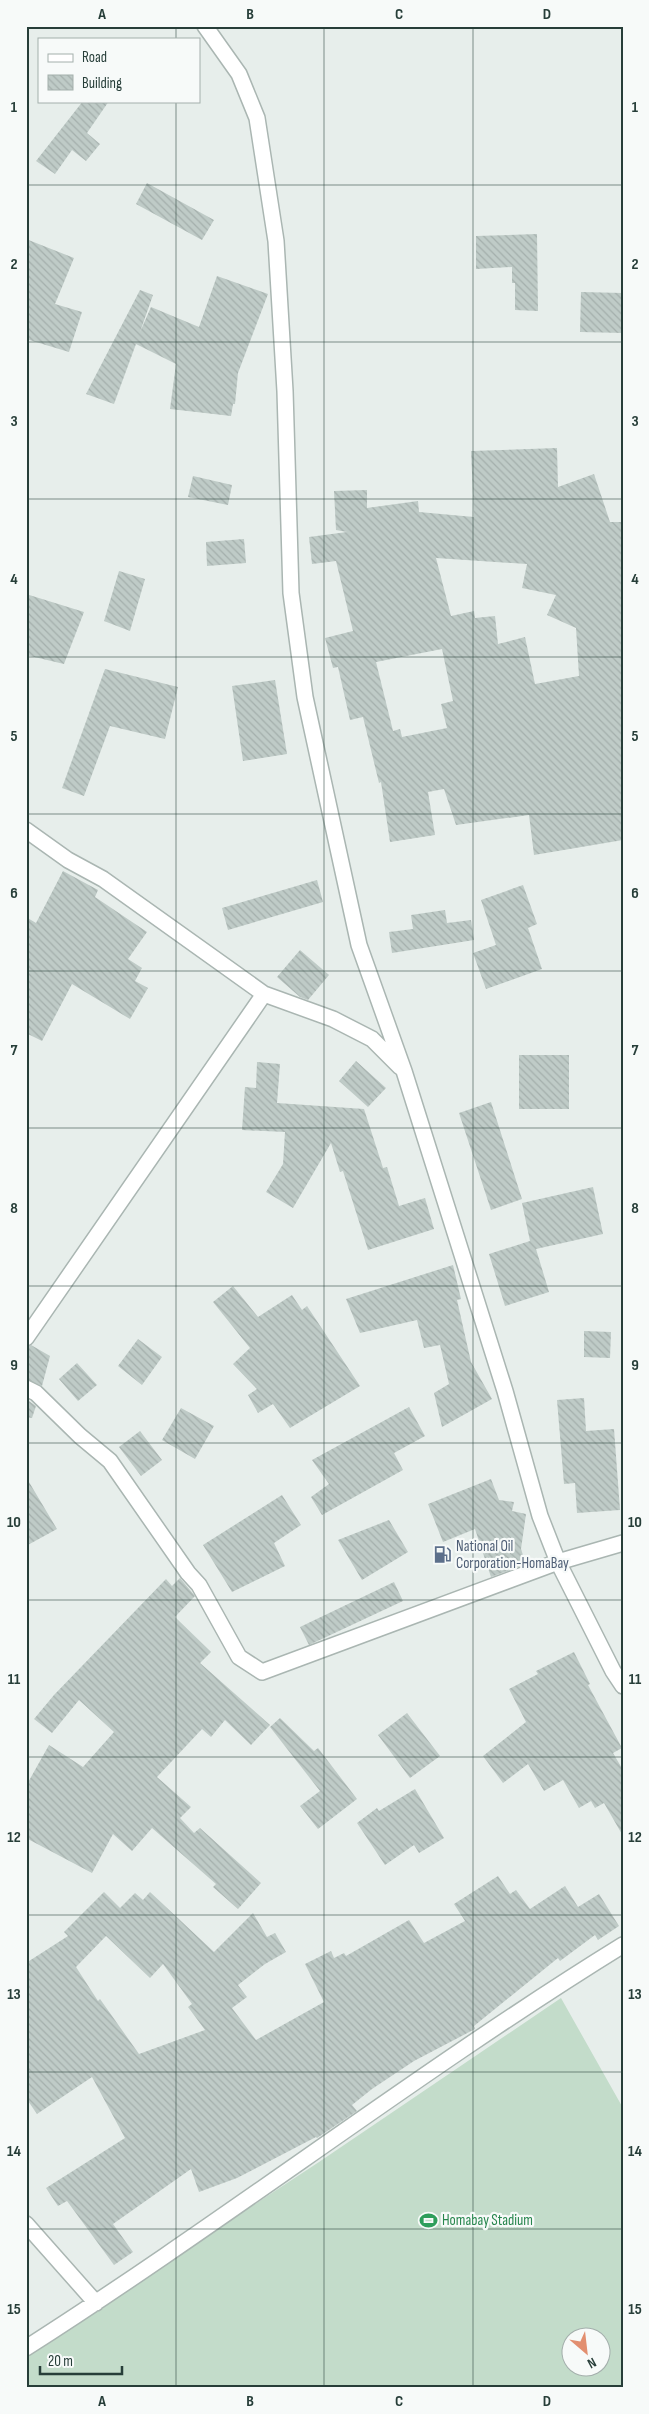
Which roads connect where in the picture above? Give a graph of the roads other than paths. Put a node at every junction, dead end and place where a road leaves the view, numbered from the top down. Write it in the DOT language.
graph roads {
  1 [pos="205,26"];
  2 [pos="26,830"];
  3 [pos="264,994"];
  4 [pos="404,1071"];
  5 [pos="26,1338"];
  6 [pos="26,1388"];
  7 [pos="623,1543"];
  8 [pos="558,1562"];
  9 [pos="623,1686"];
  10 [pos="623,1945"];
  11 [pos="26,2224"];
  12 [pos="96,2303"];
  13 [pos="26,2348"];
  1 -- 4 [label="street"];
  2 -- 3 [label="street"];
  3 -- 4 [label="street"];
  3 -- 5 [label="street"];
  4 -- 8 [label="street"];
  6 -- 8 [label="street"];
  7 -- 8 [label="street"];
  8 -- 9 [label="street"];
  10 -- 12 [label="street"];
  11 -- 12 [label="street"];
  12 -- 13 [label="street"];
}
